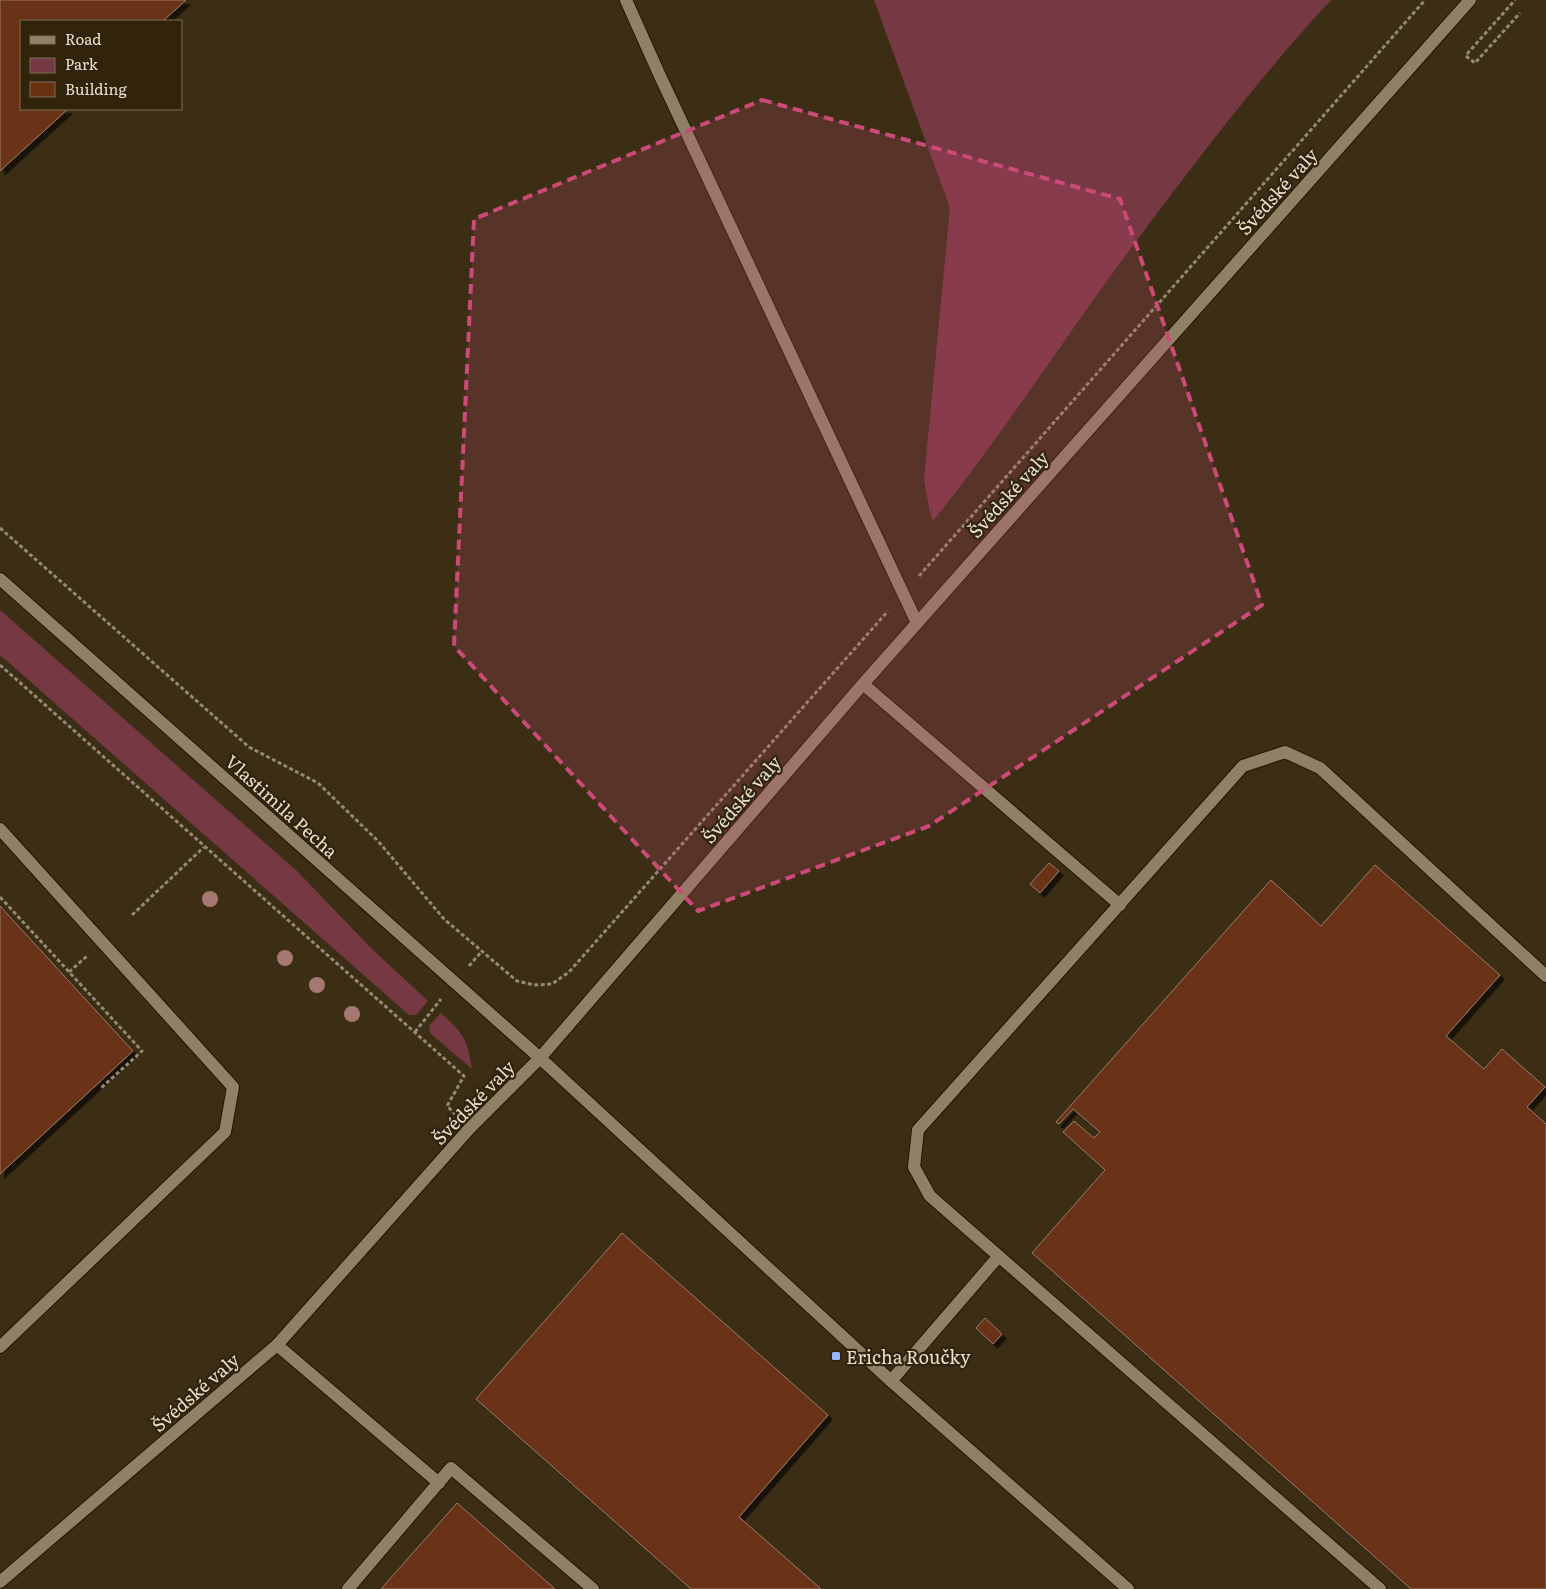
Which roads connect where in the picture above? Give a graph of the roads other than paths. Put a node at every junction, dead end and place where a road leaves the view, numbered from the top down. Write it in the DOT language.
graph roads {
  1 [pos="626,0"];
  2 [pos="1470,0"];
  3 [pos="0,579"];
  4 [pos="916,623"];
  5 [pos="863,684"];
  6 [pos="0,830"];
  7 [pos="1120,905"];
  8 [pos="1546,976"];
  9 [pos="540,1058"];
  10 [pos="998,1257"];
  11 [pos="277,1345"];
  12 [pos="0,1347"];
  13 [pos="891,1382"];
  14 [pos="439,1483"];
  15 [pos="0,1582"];
  16 [pos="348,1589"];
  17 [pos="593,1589"];
  18 [pos="1128,1589"];
  19 [pos="1380,1589"];
  1 -- 4 [label="street"];
  2 -- 4 [label="street, Švédské valy"];
  3 -- 9 [label="street, Vlastimila Pecha"];
  4 -- 5 [label="street, Švédské valy"];
  5 -- 7 [label="street"];
  5 -- 9 [label="street, Švédské valy"];
  6 -- 12 [label="street"];
  7 -- 8 [label="street"];
  7 -- 10 [label="street"];
  9 -- 11 [label="street, Švédské valy"];
  9 -- 13 [label="street"];
  10 -- 13 [label="street"];
  10 -- 19 [label="street"];
  11 -- 14 [label="street"];
  11 -- 15 [label="street, Švédské valy"];
  13 -- 18 [label="street"];
  14 -- 16 [label="street"];
  14 -- 17 [label="street"];
}
